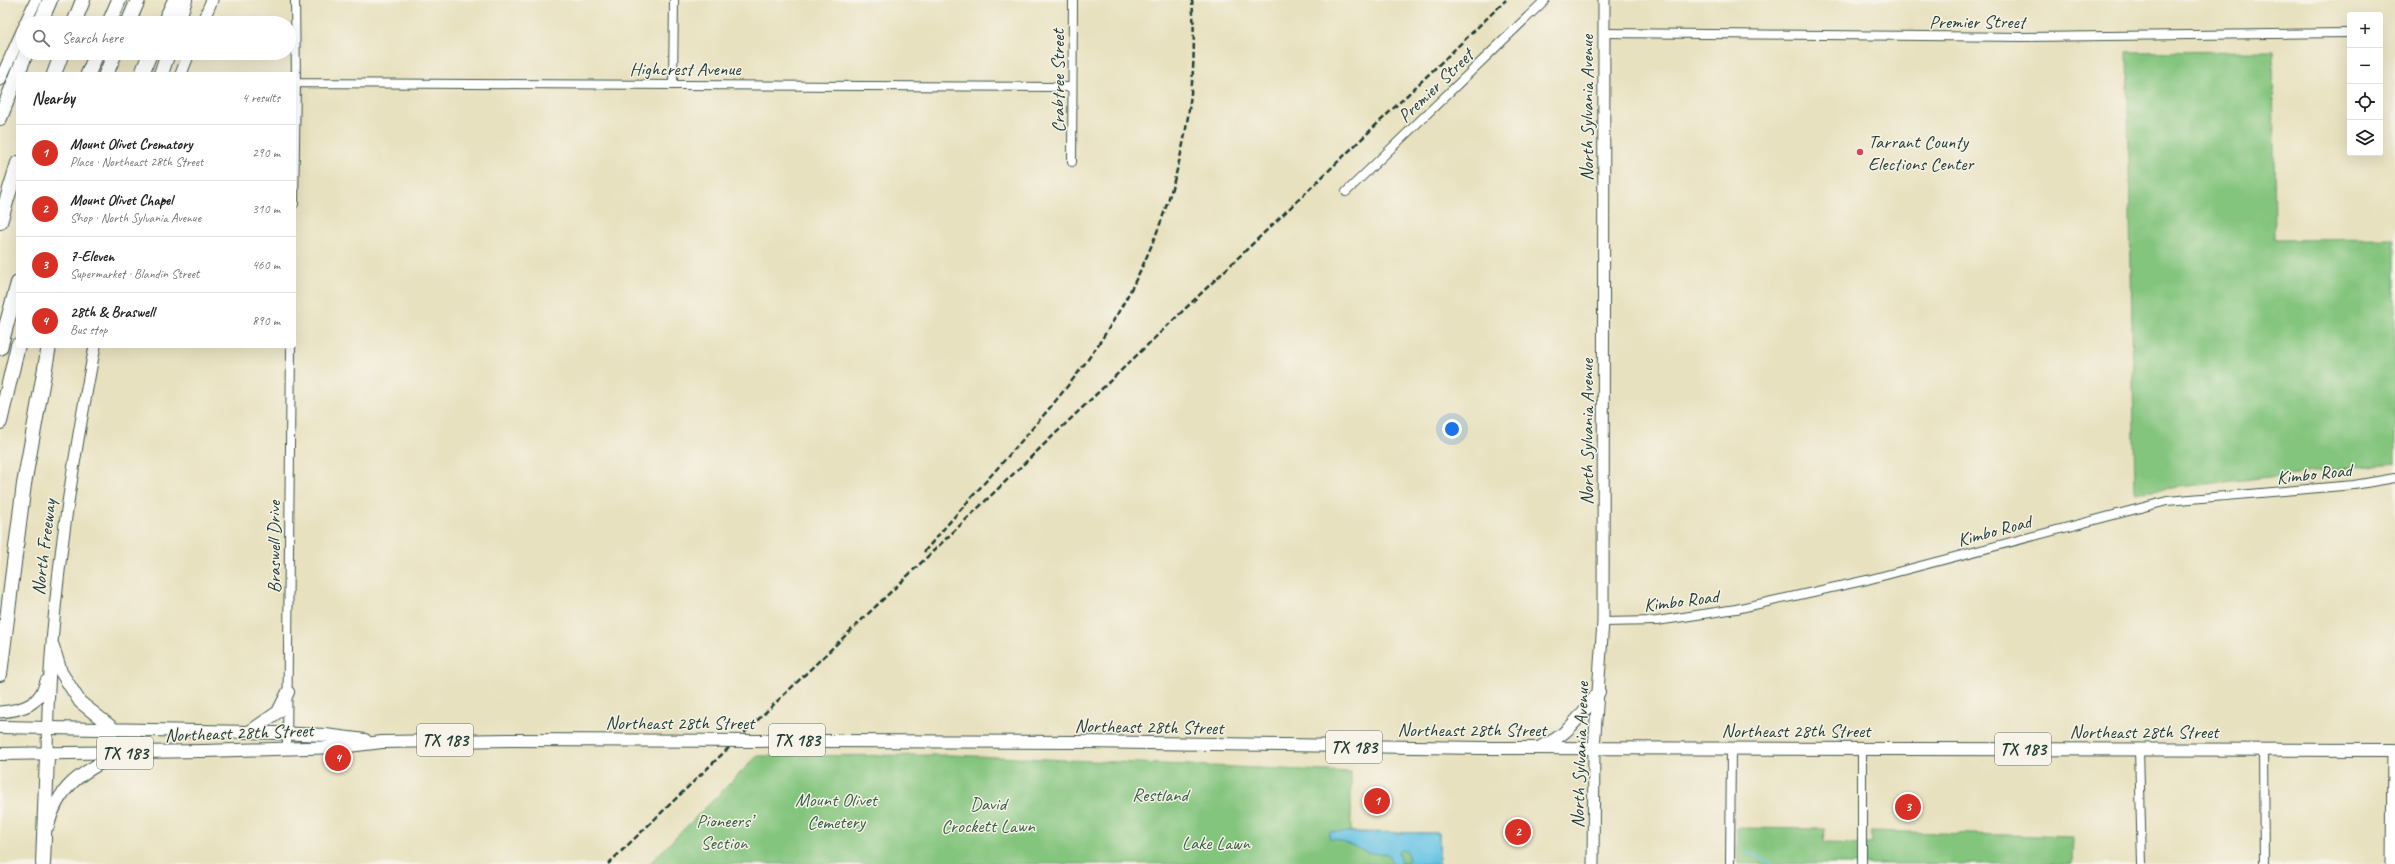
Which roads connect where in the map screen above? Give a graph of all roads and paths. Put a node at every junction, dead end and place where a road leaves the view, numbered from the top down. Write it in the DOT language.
graph roads {
  1 [pos="36,0"];
  2 [pos="50,0"];
  3 [pos="83,0"];
  4 [pos="119,0"];
  5 [pos="138,0"];
  6 [pos="175,0"];
  7 [pos="185,0"];
  8 [pos="212,0"];
  9 [pos="295,0"];
  10 [pos="674,0"];
  11 [pos="1073,0"];
  12 [pos="1545,0"];
  13 [pos="1604,0"];
  14 [pos="29,16"];
  15 [pos="43,16"];
  16 [pos="77,16"];
  17 [pos="112,16"];
  18 [pos="131,16"];
  19 [pos="167,16"];
  20 [pos="179,16"];
  21 [pos="205,16"];
  22 [pos="295,16"];
  23 [pos="1604,33"];
  24 [pos="2347,33"];
  25 [pos="16,44"];
  26 [pos="23,60"];
  27 [pos="59,60"];
  28 [pos="94,60"];
  29 [pos="112,60"];
  30 [pos="147,60"];
  31 [pos="166,60"];
  32 [pos="187,60"];
  33 [pos="296,60"];
  34 [pos="18,72"];
  35 [pos="55,72"];
  36 [pos="89,72"];
  37 [pos="107,72"];
  38 [pos="143,72"];
  39 [pos="162,72"];
  40 [pos="182,72"];
  41 [pos="296,72"];
  42 [pos="16,78"];
  43 [pos="0,80"];
  44 [pos="296,83"];
  45 [pos="673,84"];
  46 [pos="1072,87"];
  47 [pos="0,118"];
  48 [pos="1072,162"];
  49 [pos="16,170"];
  50 [pos="1346,192"];
  51 [pos="0,222"];
  52 [pos="16,289"];
  53 [pos="0,348"];
  54 [pos="17,348"];
  55 [pos="49,348"];
  56 [pos="95,348"];
  57 [pos="291,348"];
  58 [pos="0,422"];
  59 [pos="2395,478"];
  60 [pos="1603,622"];
  61 [pos="52,646"];
  62 [pos="0,674"];
  63 [pos="288,692"];
  64 [pos="1599,692"];
  65 [pos="0,712"];
  66 [pos="0,727"];
  67 [pos="47,728"];
  68 [pos="114,729"];
  69 [pos="249,732"];
  70 [pos="288,734"];
  71 [pos="382,742"];
  72 [pos="1537,748"];
  73 [pos="1594,748"];
  74 [pos="1731,748"];
  75 [pos="1862,748"];
  76 [pos="287,749"];
  77 [pos="2139,749"];
  78 [pos="2263,750"];
  79 [pos="2394,750"];
  80 [pos="120,753"];
  81 [pos="0,754"];
  82 [pos="41,755"];
  83 [pos="44,845"];
  84 [pos="43,864"];
  85 [pos="1592,864"];
  86 [pos="1730,864"];
  87 [pos="1862,864"];
  88 [pos="2142,864"];
  89 [pos="2264,864"];
  90 [pos="2392,864"];
  1 -- 14 [label="main road"];
  2 -- 15 [label="highway"];
  3 -- 16 [label="highway"];
  4 -- 17 [label="highway"];
  5 -- 18 [label="highway"];
  6 -- 19 [label="highway"];
  7 -- 20 [label="highway"];
  8 -- 21 [label="main road"];
  9 -- 22 [label="street"];
  10 -- 45 [label="street"];
  11 -- 46 [label="street, Crabtree Street"];
  12 -- 50 [label="street, Premier Street"];
  13 -- 23 [label="main road, North Sylvania Avenue"];
  23 -- 24 [label="street, Premier Street"];
  23 -- 60 [label="main road, North Sylvania Avenue"];
  25 -- 43 [label="main road"];
  26 -- 34 [label="highway"];
  27 -- 35 [label="highway"];
  28 -- 36 [label="highway"];
  29 -- 37 [label="highway"];
  30 -- 38 [label="highway"];
  31 -- 39 [label="highway"];
  32 -- 40 [label="main road"];
  33 -- 41 [label="street"];
  42 -- 47 [label="highway"];
  44 -- 45 [label="street, Highcrest Avenue"];
  45 -- 46 [label="street, Highcrest Avenue"];
  46 -- 48 [label="street, Crabtree Street"];
  49 -- 51 [label="highway"];
  52 -- 53 [label="highway"];
  54 -- 58 [label="highway"];
  55 -- 62 [label="highway, North Freeway"];
  56 -- 61 [label="main road, North Freeway"];
  57 -- 63 [label="street, Braswell Drive"];
  59 -- 60 [label="street, Kimbo Road"];
  60 -- 64 [label="main road, North Sylvania Avenue"];
  61 -- 65 [label="main road"];
  61 -- 67 [label="main road, North Freeway"];
  61 -- 68 [label="main road"];
  63 -- 69 [label="main road"];
  63 -- 70 [label="street, Braswell Drive"];
  64 -- 72 [label="main road"];
  64 -- 73 [label="main road, North Sylvania Avenue"];
  66 -- 67 [label="main road, Northeast 28th Street / TX 183"];
  67 -- 68 [label="main road, Northeast 28th Street / TX 183"];
  67 -- 82 [label="main road, North Freeway"];
  68 -- 69 [label="main road, Northeast 28th Street / TX 183"];
  69 -- 70 [label="main road, Northeast 28th Street / TX 183"];
  70 -- 71 [label="main road, Northeast 28th Street / TX 183"];
  70 -- 76 [label="street, Braswell Drive"];
  71 -- 72 [label="main road, Northeast 28th Street / TX 183, bridge"];
  71 -- 76 [label="main road, Northeast 28th Street / TX 183"];
  72 -- 73 [label="main road, Northeast 28th Street / TX 183"];
  73 -- 74 [label="main road, Northeast 28th Street / TX 183"];
  73 -- 85 [label="main road, North Sylvania Avenue"];
  74 -- 75 [label="main road, Northeast 28th Street / TX 183"];
  74 -- 86 [label="street"];
  75 -- 77 [label="main road, Northeast 28th Street / TX 183"];
  75 -- 87 [label="street"];
  76 -- 80 [label="main road, Northeast 28th Street / TX 183"];
  77 -- 78 [label="main road, Northeast 28th Street / TX 183"];
  77 -- 88 [label="street"];
  78 -- 79 [label="main road, Northeast 28th Street / TX 183"];
  78 -- 89 [label="street"];
  79 -- 90 [label="main road"];
  80 -- 82 [label="main road, Northeast 28th Street / TX 183"];
  80 -- 83 [label="main road"];
  81 -- 82 [label="main road, Northeast 28th Street / TX 183"];
  82 -- 83 [label="highway"];
  83 -- 84 [label="highway"];
}
